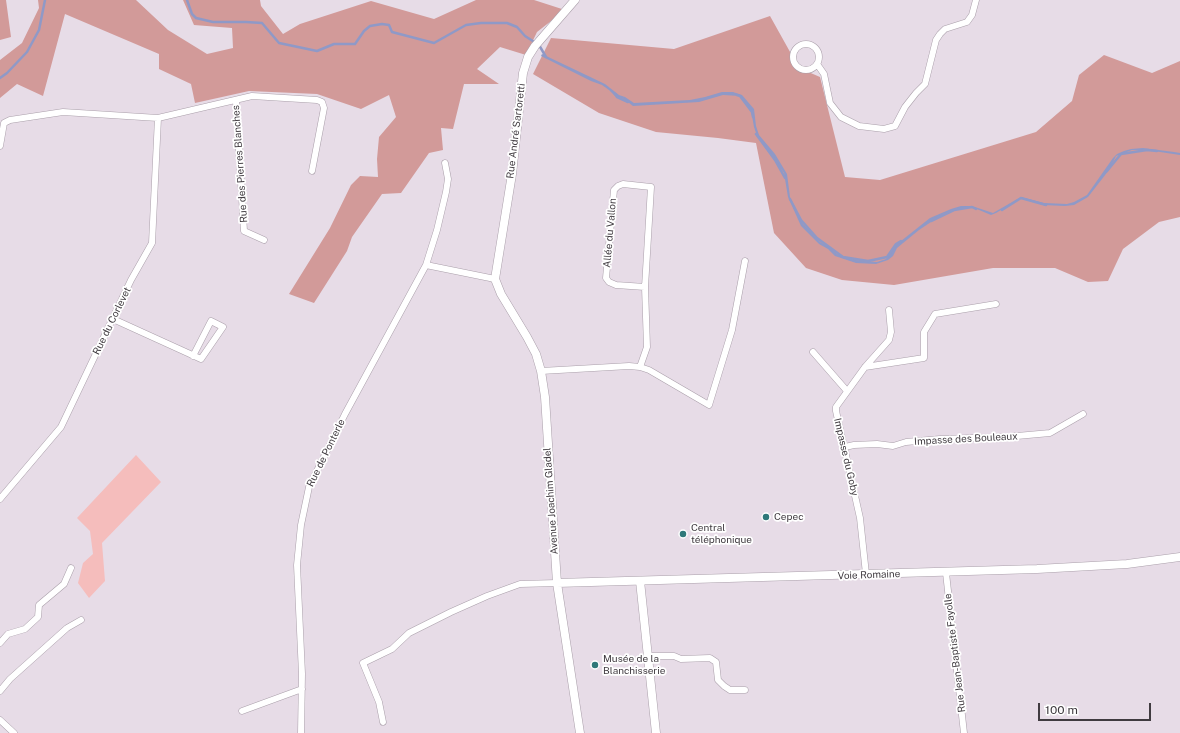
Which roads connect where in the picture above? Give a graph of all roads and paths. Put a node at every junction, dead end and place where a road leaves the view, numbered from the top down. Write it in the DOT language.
graph roads {
  1 [pos="576,0"];
  2 [pos="976,0"];
  3 [pos="817,64"];
  4 [pos="236,100"];
  5 [pos="158,118"];
  6 [pos="0,146"];
  7 [pos="445,163"];
  8 [pos="312,171"];
  9 [pos="264,240"];
  10 [pos="745,261"];
  11 [pos="426,265"];
  12 [pos="495,279"];
  13 [pos="646,287"];
  14 [pos="996,304"];
  15 [pos="889,310"];
  16 [pos="113,319"];
  17 [pos="813,352"];
  18 [pos="193,356"];
  19 [pos="640,367"];
  20 [pos="865,367"];
  21 [pos="541,371"];
  22 [pos="847,391"];
  23 [pos="1083,414"];
  24 [pos="845,447"];
  25 [pos="0,499"];
  26 [pos="1180,557"];
  27 [pos="71,568"];
  28 [pos="946,572"];
  29 [pos="866,574"];
  30 [pos="640,581"];
  31 [pos="557,583"];
  32 [pos="81,620"];
  33 [pos="0,643"];
  34 [pos="648,656"];
  35 [pos="302,689"];
  36 [pos="0,690"];
  37 [pos="745,690"];
  38 [pos="242,712"];
  39 [pos="0,720"];
  40 [pos="383,722"];
  41 [pos="14,733"];
  42 [pos="301,733"];
  43 [pos="580,733"];
  44 [pos="656,733"];
  45 [pos="964,733"];
  1 -- 12 [label="street, Rue André Sartoretti"];
  2 -- 3 [label="street"];
  3 -- 3 [label="street"];
  4 -- 5 [label="street, Rue des Pierres Blanches"];
  4 -- 8 [label="street, Rue des Pierres Blanches"];
  4 -- 9 [label="street, Rue des Pierres Blanches"];
  5 -- 6 [label="street, Rue des Pierres Blanches"];
  5 -- 16 [label="street, Rue du Corlevet"];
  7 -- 11 [label="street, Rue de Ponterle"];
  10 -- 19 [label="street"];
  11 -- 12 [label="street"];
  11 -- 35 [label="street, Rue de Ponterle"];
  12 -- 21 [label="street, Avenue Joachim Gladel"];
  13 -- 13 [label="street, Allée du Vallon"];
  13 -- 19 [label="street, Allée du Vallon"];
  14 -- 20 [label="street"];
  15 -- 20 [label="street, Impasse du Goby"];
  16 -- 18 [label="street"];
  16 -- 25 [label="street, Rue du Corlevet"];
  17 -- 22 [label="street"];
  18 -- 18 [label="street"];
  19 -- 21 [label="street"];
  20 -- 22 [label="street, Impasse du Goby"];
  21 -- 31 [label="street, Avenue Joachim Gladel"];
  22 -- 24 [label="street, Impasse du Goby"];
  23 -- 24 [label="street, Impasse des Bouleaux"];
  24 -- 29 [label="street, Impasse du Goby"];
  26 -- 28 [label="street, Voie Romaine"];
  27 -- 33 [label="street"];
  28 -- 29 [label="street, Voie Romaine"];
  28 -- 45 [label="street, Rue Jean-Baptiste Fayolle"];
  29 -- 30 [label="street, Voie Romaine"];
  30 -- 31 [label="street, Voie Romaine"];
  30 -- 34 [label="street"];
  31 -- 40 [label="street"];
  31 -- 43 [label="street, Avenue Joachim Gladel"];
  32 -- 36 [label="street"];
  34 -- 37 [label="street"];
  34 -- 44 [label="street"];
  35 -- 38 [label="street"];
  35 -- 42 [label="street, Rue de Ponterle"];
  39 -- 41 [label="street"];
}
